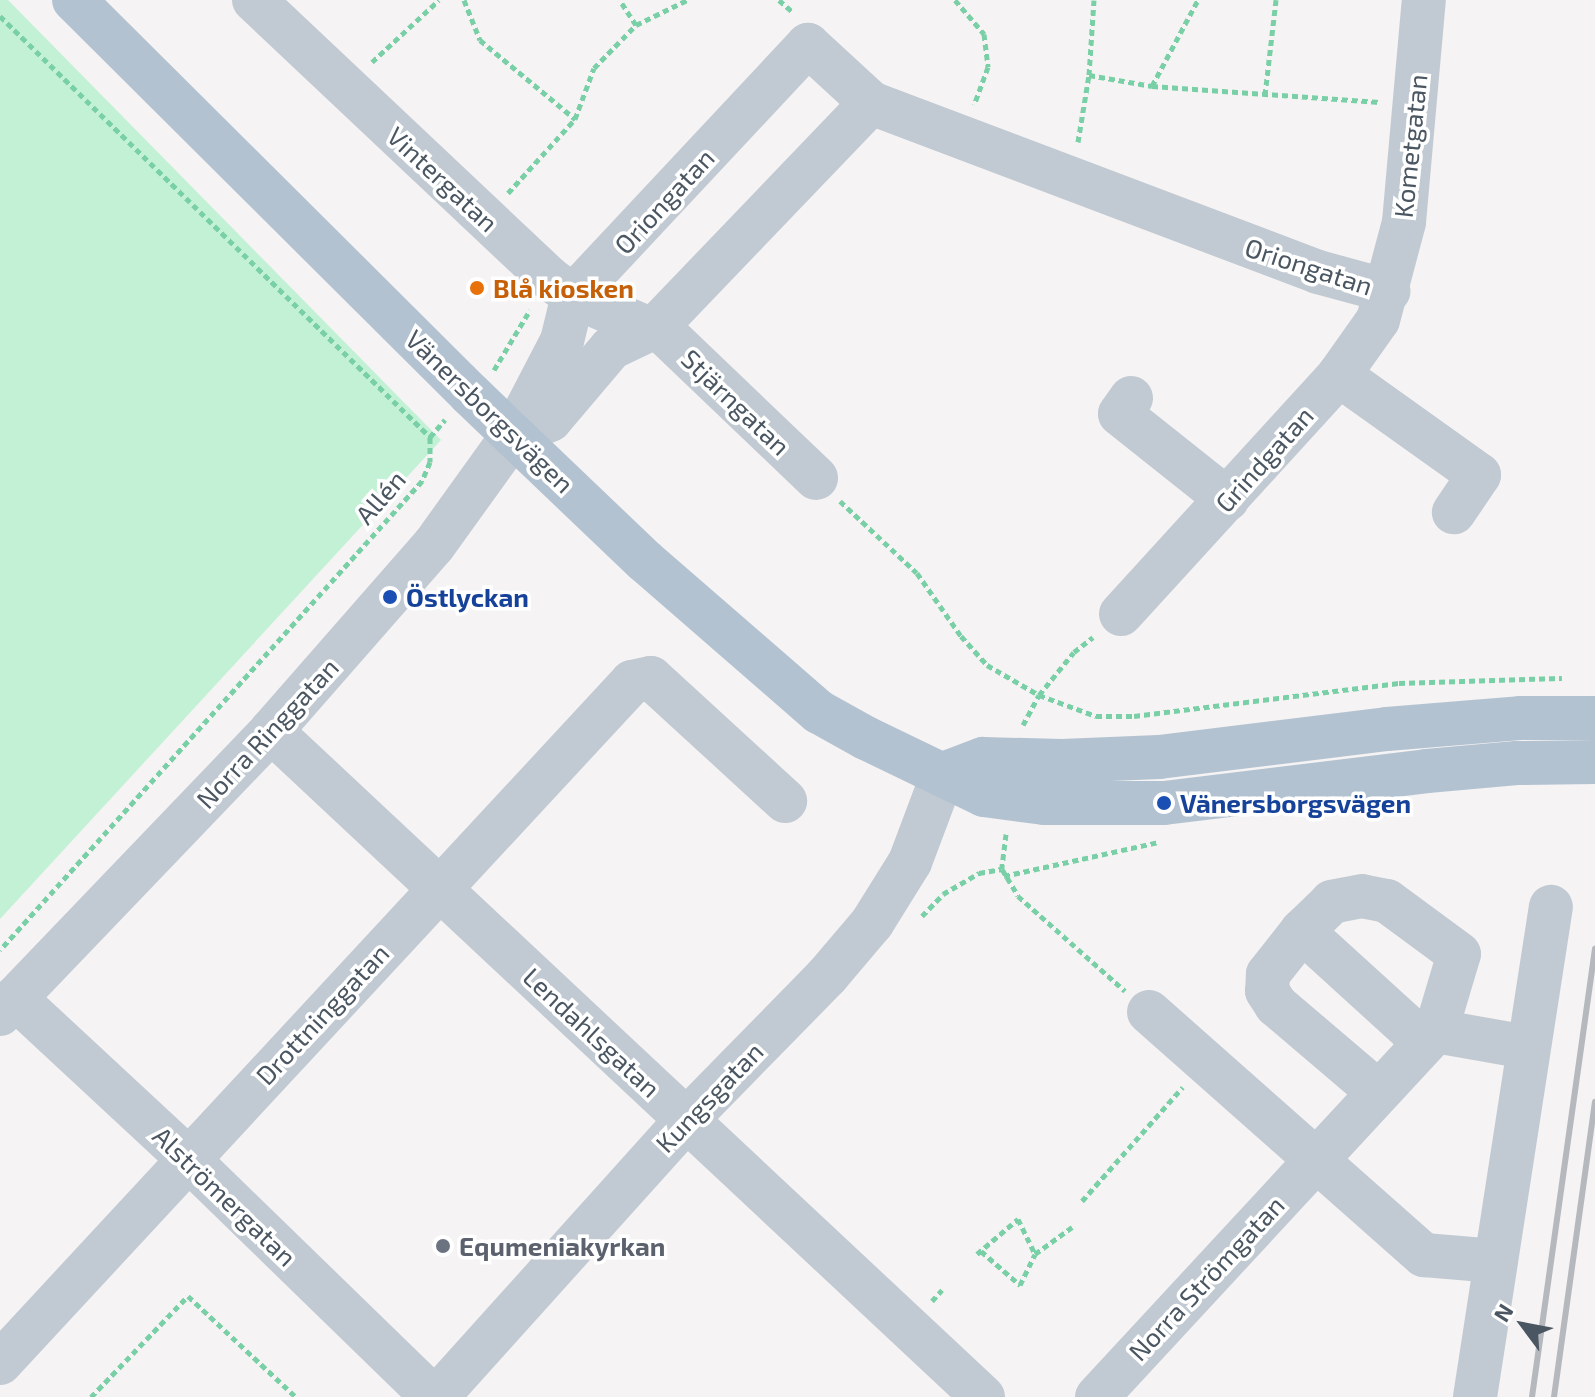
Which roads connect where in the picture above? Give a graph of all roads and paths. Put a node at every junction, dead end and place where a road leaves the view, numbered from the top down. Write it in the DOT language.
graph roads {
  1 [pos="74,0"];
  2 [pos="254,0"];
  3 [pos="439,0"];
  4 [pos="464,0"];
  5 [pos="620,0"];
  6 [pos="687,0"];
  7 [pos="955,0"];
  8 [pos="1094,0"];
  9 [pos="1198,0"];
  10 [pos="1276,0"];
  11 [pos="1424,0"];
  12 [pos="0,16"];
  13 [pos="636,25"];
  14 [pos="366,68"];
  15 [pos="1089,75"];
  16 [pos="1152,86"];
  17 [pos="1265,95"];
  18 [pos="871,103"];
  19 [pos="1394,103"];
  20 [pos="988,113"];
  21 [pos="575,119"];
  22 [pos="1077,150"];
  23 [pos="500,202"];
  24 [pos="1388,291"];
  25 [pos="573,296"];
  26 [pos="654,328"];
  27 [pos="1339,375"];
  28 [pos="1131,398"];
  29 [pos="513,435"];
  30 [pos="816,478"];
  31 [pos="1227,499"];
  32 [pos="1454,512"];
  33 [pos="1121,614"];
  34 [pos="1567,678"];
  35 [pos="1039,695"];
  36 [pos="1595,718"];
  37 [pos="271,731"];
  38 [pos="1595,762"];
  39 [pos="943,774"];
  40 [pos="1013,779"];
  41 [pos="785,801"];
  42 [pos="439,888"];
  43 [pos="1551,907"];
  44 [pos="1302,931"];
  45 [pos="0,950"];
  46 [pos="7,1006"];
  47 [pos="1149,1012"];
  48 [pos="1430,1037"];
  49 [pos="1527,1047"];
  50 [pos="1205,1062"];
  51 [pos="1377,1091"];
  52 [pos="686,1120"];
  53 [pos="187,1158"];
  54 [pos="1314,1160"];
  55 [pos="1082,1201"];
  56 [pos="1072,1227"];
  57 [pos="1035,1254"];
  58 [pos="1496,1261"];
  59 [pos="0,1363"];
  60 [pos="91,1397"];
  61 [pos="296,1397"];
  62 [pos="435,1397"];
  63 [pos="983,1397"];
  64 [pos="1097,1397"];
  65 [pos="1475,1397"];
  1 -- 29 [label="main road, Vänersborgsvägen"];
  2 -- 25 [label="street, Vintergatan"];
  3 -- 14 [label="path"];
  4 -- 21 [label="path"];
  5 -- 13 [label="path"];
  6 -- 13 [label="path"];
  7 -- 20 [label="path"];
  8 -- 15 [label="path"];
  9 -- 16 [label="path"];
  10 -- 17 [label="path"];
  11 -- 24 [label="street, Kometgatan"];
  12 -- 45 [label="path, Allén"];
  13 -- 21 [label="path"];
  15 -- 16 [label="path"];
  15 -- 22 [label="path"];
  16 -- 17 [label="path"];
  17 -- 19 [label="path"];
  18 -- 24 [label="street, Oriongatan"];
  18 -- 25 [label="street, Oriongatan"];
  18 -- 26 [label="street"];
  21 -- 23 [label="path"];
  24 -- 27 [label="street, Grindgatan"];
  25 -- 26 [label="street, Vintergatan"];
  25 -- 29 [label="street, Oriongatan"];
  26 -- 29 [label="street"];
  26 -- 30 [label="street, Stjärngatan"];
  27 -- 31 [label="street, Grindgatan"];
  27 -- 32 [label="street"];
  28 -- 31 [label="street"];
  29 -- 37 [label="street, Norra Ringgatan"];
  29 -- 39 [label="main road, Vänersborgsvägen"];
  30 -- 35 [label="path"];
  31 -- 33 [label="street, Grindgatan"];
  33 -- 35 [label="path"];
  34 -- 35 [label="path"];
  35 -- 40 [label="path"];
  36 -- 40 [label="main road, Vänersborgsvägen"];
  37 -- 42 [label="street, Lendahlsgatan"];
  37 -- 46 [label="street, Norra Ringgatan"];
  38 -- 40 [label="main road, Vänersborgsvägen"];
  39 -- 40 [label="main road, Vänersborgsvägen"];
  39 -- 52 [label="street, Kungsgatan"];
  40 -- 47 [label="path"];
  41 -- 42 [label="street, Drottninggatan"];
  42 -- 52 [label="street, Lendahlsgatan"];
  42 -- 53 [label="street, Drottninggatan"];
  43 -- 49 [label="street"];
  44 -- 48 [label="street"];
  44 -- 48 [label="street"];
  44 -- 51 [label="street"];
  46 -- 53 [label="street, Alströmergatan"];
  47 -- 50 [label="street"];
  48 -- 49 [label="street"];
  48 -- 51 [label="street, Norra Strömgatan"];
  49 -- 58 [label="street"];
  50 -- 54 [label="street"];
  50 -- 55 [label="path"];
  51 -- 54 [label="street, Norra Strömgatan"];
  52 -- 62 [label="street, Kungsgatan"];
  52 -- 63 [label="street, Lendahlsgatan"];
  53 -- 59 [label="street, Drottninggatan"];
  53 -- 62 [label="street, Alströmergatan"];
  54 -- 58 [label="street"];
  54 -- 64 [label="street, Norra Strömgatan"];
  56 -- 57 [label="path"];
  57 -- 57 [label="path"];
  58 -- 65 [label="street"];
  60 -- 61 [label="path"];
}
